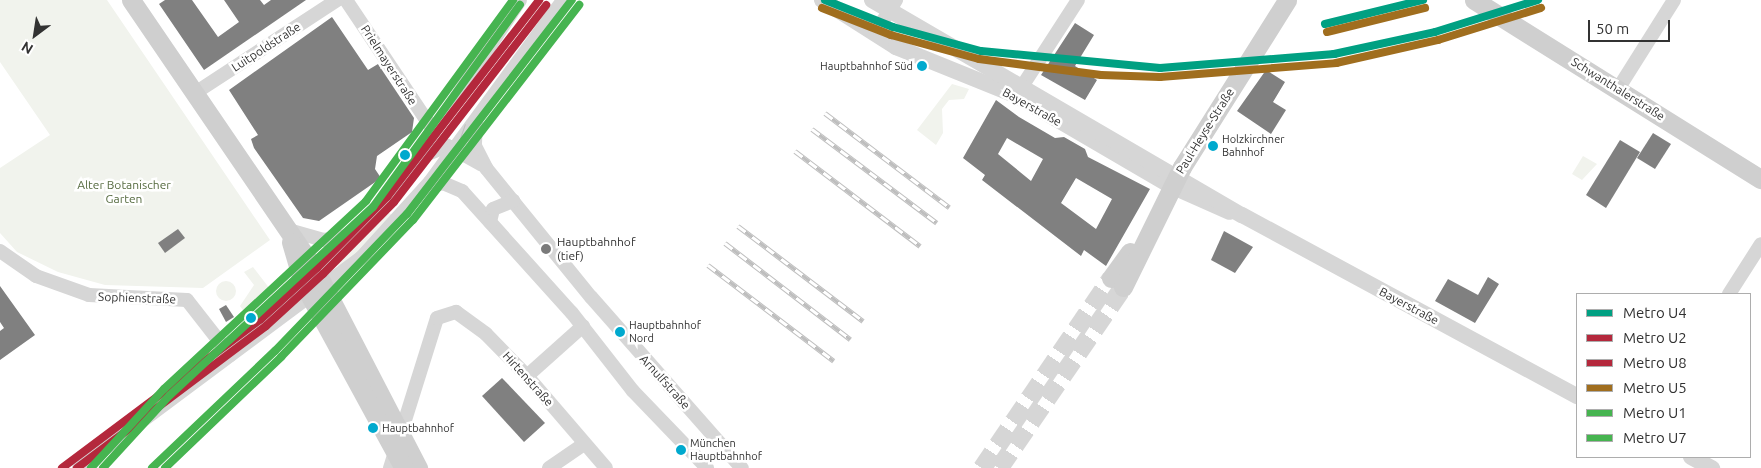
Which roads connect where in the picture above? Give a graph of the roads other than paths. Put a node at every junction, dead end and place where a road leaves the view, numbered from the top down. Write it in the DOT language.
graph roads {
  1 [pos="131,0"];
  2 [pos="337,0"];
  3 [pos="346,0"];
  4 [pos="563,0"];
  5 [pos="822,0"];
  6 [pos="872,0"];
  7 [pos="1078,0"];
  8 [pos="1287,0"];
  9 [pos="1474,0"];
  10 [pos="1674,0"];
  11 [pos="521,1"];
  12 [pos="892,5"];
  13 [pos="876,32"];
  14 [pos="1023,85"];
  15 [pos="1618,89"];
  16 [pos="195,93"];
  17 [pos="477,120"];
  18 [pos="433,130"];
  19 [pos="456,148"];
  20 [pos="415,160"];
  21 [pos="486,168"];
  22 [pos="1761,179"];
  23 [pos="1175,180"];
  24 [pos="396,185"];
  25 [pos="424,189"];
  26 [pos="414,201"];
  27 [pos="513,201"];
  28 [pos="383,202"];
  29 [pos="401,216"];
  30 [pos="490,222"];
  31 [pos="356,233"];
  32 [pos="288,234"];
  33 [pos="1761,244"];
  34 [pos="0,251"];
  35 [pos="1117,282"];
  36 [pos="314,286"];
  37 [pos="1730,293"];
  38 [pos="583,326"];
  39 [pos="230,355"];
  40 [pos="527,376"];
  41 [pos="1576,395"];
  42 [pos="403,432"];
  43 [pos="584,444"];
  44 [pos="1693,458"];
  45 [pos="396,463"];
  46 [pos="79,468"];
  47 [pos="418,468"];
  48 [pos="549,468"];
  49 [pos="606,468"];
  50 [pos="707,468"];
  51 [pos="742,468"];
  52 [pos="1712,468"];
  1 -- 16 [label="main road"];
  2 -- 16 [label="street, Luitpoldstraße"];
  3 -- 18 [label="street, Prielmayerstraße"];
  4 -- 17 [label="street"];
  5 -- 13 [label="street, Bayerstraße"];
  6 -- 12 [label="street, Bayerstraße"];
  7 -- 14 [label="street"];
  8 -- 23 [label="main road, Paul-Heyse-Straße"];
  9 -- 15 [label="main road, Schwanthalerstraße"];
  10 -- 15 [label="street"];
  11 -- 18 [label="street"];
  12 -- 13 [label="street"];
  12 -- 14 [label="street, Bayerstraße"];
  13 -- 23 [label="street, Bayerstraße"];
  14 -- 23 [label="street, Bayerstraße"];
  15 -- 22 [label="main road, Schwanthalerstraße"];
  16 -- 32 [label="main road"];
  17 -- 19 [label="street"];
  17 -- 21 [label="street, Arnulfstraße"];
  18 -- 20 [label="street"];
  19 -- 20 [label="street"];
  19 -- 21 [label="street, Arnulfstraße"];
  19 -- 25 [label="street"];
  20 -- 24 [label="street"];
  21 -- 27 [label="street, Arnulfstraße"];
  23 -- 35 [label="main road, Paul-Heyse-Straße"];
  23 -- 41 [label="street, Bayerstraße"];
  24 -- 26 [label="street"];
  24 -- 28 [label="street"];
  25 -- 26 [label="street"];
  25 -- 30 [label="street, Arnulfstraße"];
  26 -- 29 [label="street"];
  27 -- 30 [label="street"];
  27 -- 51 [label="street, Arnulfstraße"];
  28 -- 29 [label="street"];
  28 -- 31 [label="street"];
  29 -- 36 [label="street"];
  30 -- 38 [label="street, Arnulfstraße"];
  31 -- 32 [label="street"];
  31 -- 36 [label="street"];
  32 -- 36 [label="main road"];
  33 -- 37 [label="street"];
  34 -- 39 [label="street, Sophienstraße"];
  36 -- 39 [label="street"];
  36 -- 42 [label="main road"];
  36 -- 45 [label="main road"];
  38 -- 40 [label="street"];
  38 -- 50 [label="street, Arnulfstraße"];
  39 -- 46 [label="street"];
  40 -- 42 [label="street, Hirtenstraße"];
  40 -- 43 [label="street, Hirtenstraße"];
  42 -- 45 [label="street"];
  42 -- 47 [label="main road"];
  43 -- 48 [label="street"];
  43 -- 49 [label="street, Hirtenstraße"];
  44 -- 52 [label="street"];
}
